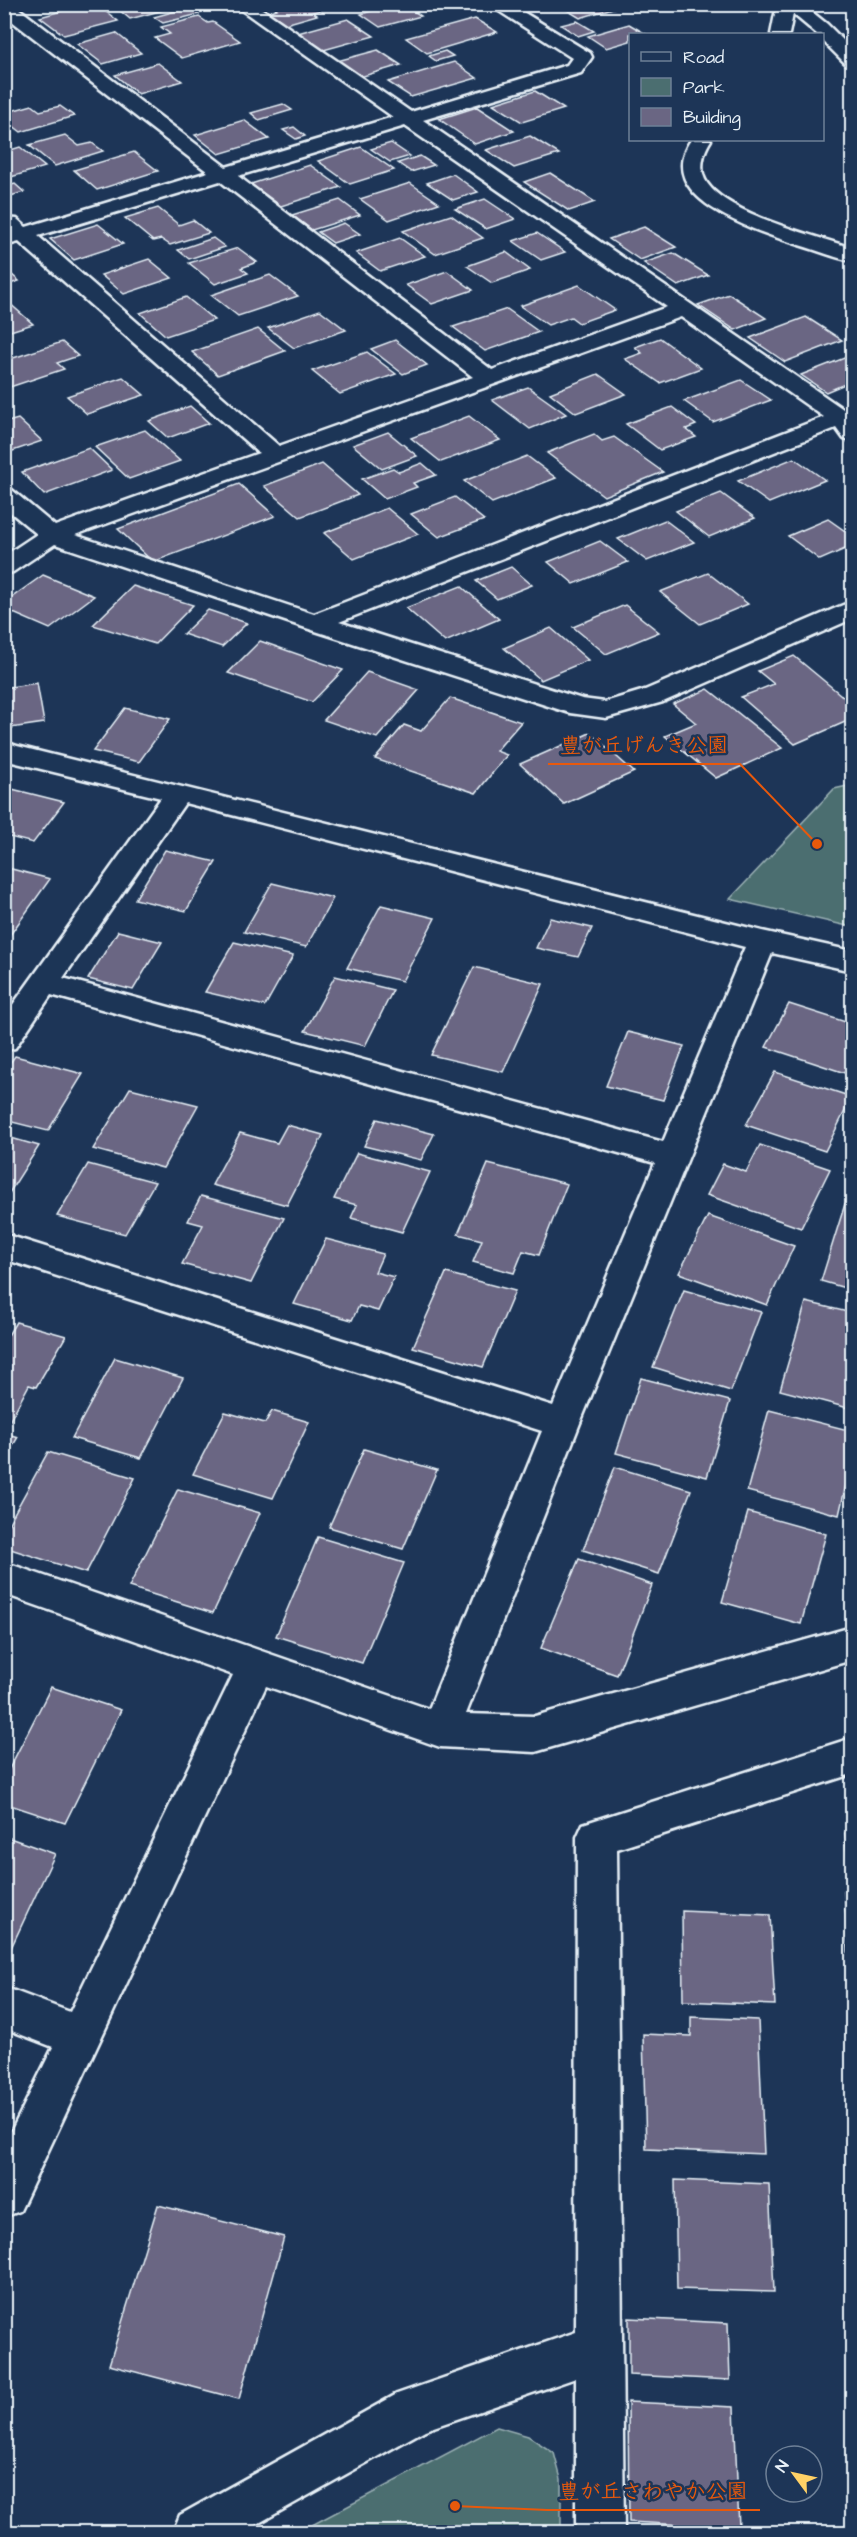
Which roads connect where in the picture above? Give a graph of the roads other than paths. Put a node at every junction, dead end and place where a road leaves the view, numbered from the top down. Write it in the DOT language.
graph roads {
  1 [pos="242,4"];
  2 [pos="497,4"];
  3 [pos="788,4"];
  4 [pos="4,6"];
  5 [pos="780,33"];
  6 [pos="852,60"];
  7 [pos="408,119"];
  8 [pos="700,141"];
  9 [pos="224,174"];
  10 [pos="4,218"];
  11 [pos="14,237"];
  12 [pos="852,255"];
  13 [pos="683,309"];
  14 [pos="489,378"];
  15 [pos="847,426"];
  16 [pos="274,454"];
  17 [pos="4,495"];
  18 [pos="52,535"];
  19 [pos="4,567"];
  20 [pos="852,610"];
  21 [pos="315,623"];
  22 [pos="4,749"];
  23 [pos="178,793"];
  24 [pos="762,941"];
  25 [pos="852,961"];
  26 [pos="45,983"];
  27 [pos="4,1040"];
  28 [pos="673,1156"];
  29 [pos="4,1246"];
  30 [pos="563,1423"];
  31 [pos="4,1578"];
  32 [pos="852,1644"];
  33 [pos="257,1665"];
  34 [pos="440,1730"];
  35 [pos="852,1756"];
  36 [pos="4,2007"];
  37 [pos="80,2037"];
  38 [pos="4,2195"];
  39 [pos="599,2347"];
  40 [pos="197,2532"];
  41 [pos="600,2532"];
  1 -- 7 [label="street"];
  2 -- 7 [label="street"];
  3 -- 5 [label="street"];
  3 -- 6 [label="street"];
  4 -- 9 [label="street"];
  7 -- 9 [label="street"];
  7 -- 13 [label="street"];
  8 -- 12 [label="street"];
  9 -- 11 [label="street"];
  9 -- 14 [label="street"];
  10 -- 11 [label="street"];
  11 -- 16 [label="street"];
  13 -- 14 [label="street"];
  13 -- 15 [label="street"];
  14 -- 16 [label="street"];
  15 -- 21 [label="street"];
  16 -- 18 [label="street"];
  17 -- 18 [label="street"];
  18 -- 19 [label="street"];
  18 -- 21 [label="street"];
  20 -- 21 [label="street"];
  22 -- 23 [label="street"];
  23 -- 24 [label="street"];
  23 -- 26 [label="street"];
  24 -- 25 [label="street"];
  24 -- 28 [label="street"];
  26 -- 27 [label="street"];
  26 -- 28 [label="street"];
  28 -- 30 [label="street"];
  29 -- 30 [label="street"];
  30 -- 34 [label="street"];
  31 -- 33 [label="street"];
  32 -- 34 [label="street"];
  33 -- 34 [label="street"];
  33 -- 37 [label="street"];
  35 -- 39 [label="street"];
  36 -- 37 [label="street"];
  37 -- 38 [label="street"];
  39 -- 40 [label="street"];
  39 -- 41 [label="street"];
}
